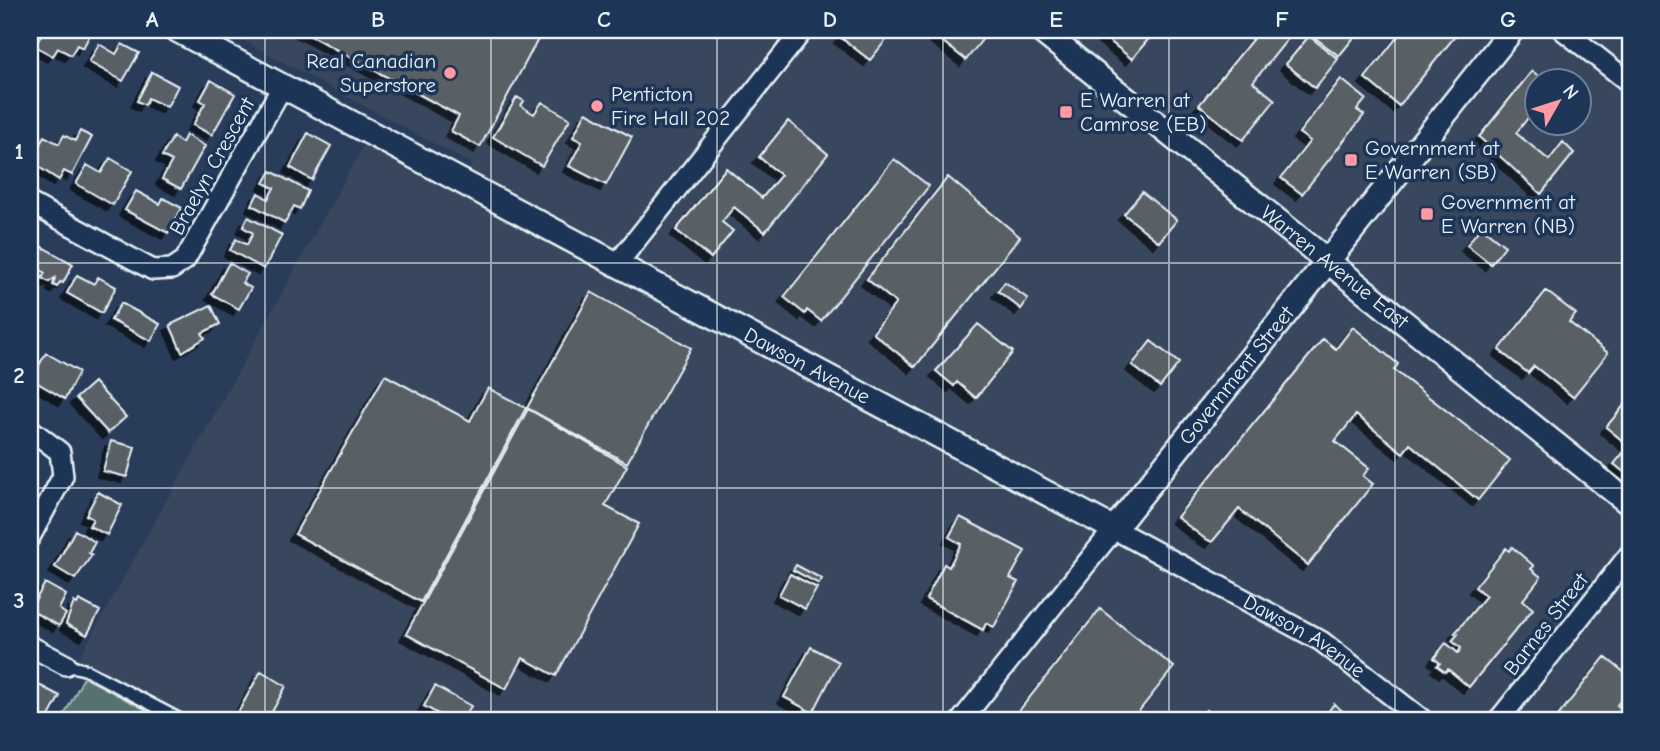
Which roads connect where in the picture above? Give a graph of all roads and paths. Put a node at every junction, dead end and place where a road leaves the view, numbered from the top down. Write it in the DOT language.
graph roads {
  1 [pos="177,30"];
  2 [pos="803,30"];
  3 [pos="1040,30"];
  4 [pos="1512,30"];
  5 [pos="1563,30"];
  6 [pos="1630,83"];
  7 [pos="282,87"];
  8 [pos="30,204"];
  9 [pos="1327,260"];
  10 [pos="617,264"];
  11 [pos="30,429"];
  12 [pos="1630,504"];
  13 [pos="1114,529"];
  14 [pos="30,537"];
  15 [pos="1630,554"];
  16 [pos="30,646"];
  17 [pos="66,665"];
  18 [pos="183,721"];
  19 [pos="961,721"];
  20 [pos="1424,721"];
  21 [pos="1498,721"];
  1 -- 7 [label="street, Dawson Avenue"];
  2 -- 10 [label="street"];
  3 -- 9 [label="street, Warren Avenue East"];
  4 -- 9 [label="street, Government Street"];
  5 -- 6 [label="street"];
  7 -- 8 [label="street, Braelyn Crescent"];
  7 -- 10 [label="street, Dawson Avenue"];
  9 -- 12 [label="street, Warren Avenue East"];
  9 -- 13 [label="street, Government Street"];
  10 -- 13 [label="street, Dawson Avenue"];
  11 -- 14 [label="street"];
  13 -- 19 [label="street, Government Street"];
  13 -- 20 [label="street, Dawson Avenue"];
  15 -- 21 [label="street, Barnes Street"];
  16 -- 17 [label="street"];
  17 -- 18 [label="lane"];
}
